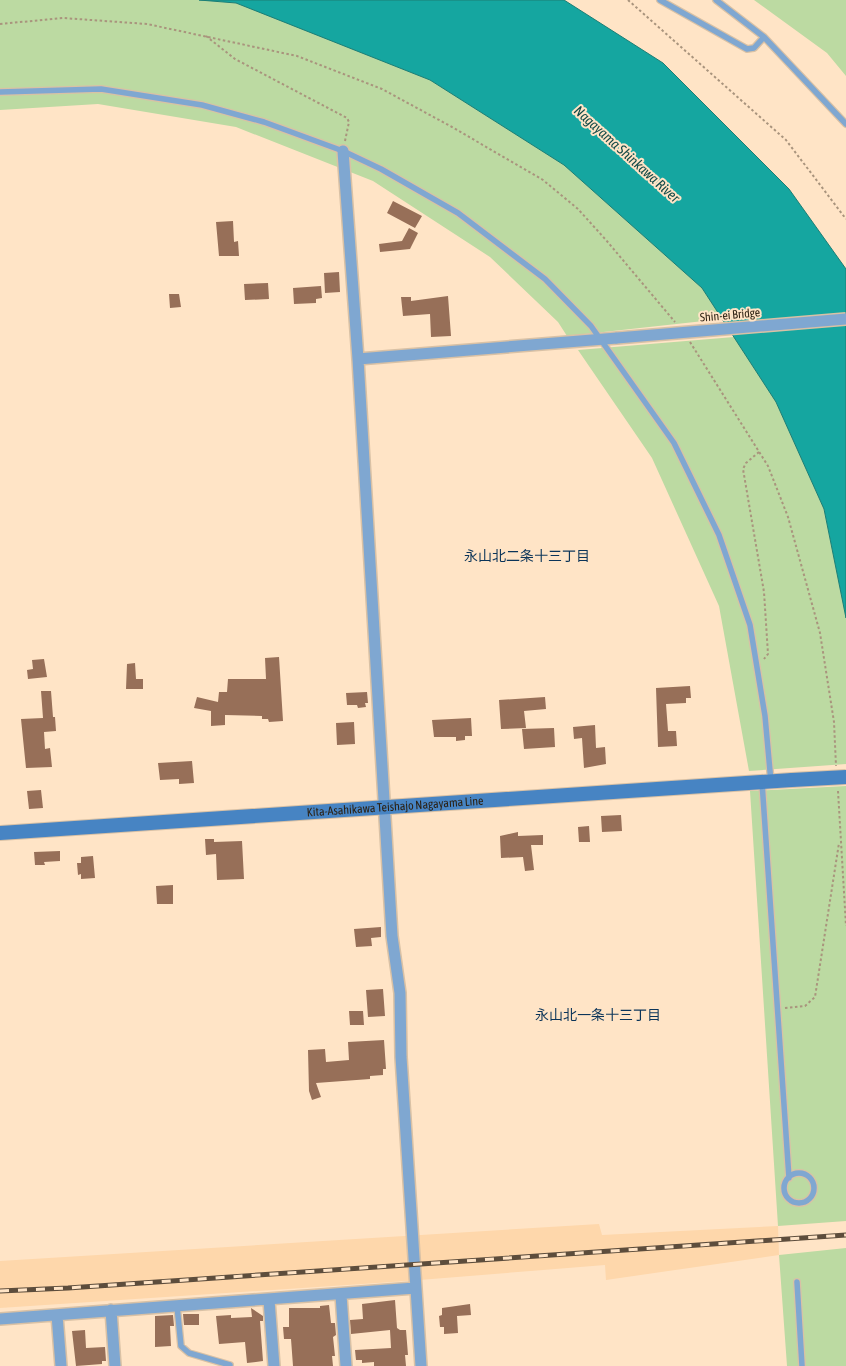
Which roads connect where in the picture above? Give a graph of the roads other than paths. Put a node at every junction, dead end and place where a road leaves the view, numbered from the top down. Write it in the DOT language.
graph roads {
  1 [pos="660,0"];
  2 [pos="716,0"];
  3 [pos="764,36"];
  4 [pos="0,92"];
  5 [pos="846,124"];
  6 [pos="343,151"];
  7 [pos="846,319"];
  8 [pos="602,340"];
  9 [pos="358,359"];
  10 [pos="846,777"];
  11 [pos="767,782"];
  12 [pos="384,808"];
  13 [pos="0,833"];
  14 [pos="789,1178"];
  15 [pos="797,1282"];
  16 [pos="415,1288"];
  17 [pos="341,1295"];
  18 [pos="269,1300"];
  19 [pos="177,1306"];
  20 [pos="112,1310"];
  21 [pos="57,1316"];
  22 [pos="0,1319"];
  23 [pos="230,1364"];
  24 [pos="61,1366"];
  25 [pos="115,1366"];
  26 [pos="274,1366"];
  27 [pos="346,1366"];
  28 [pos="421,1366"];
  29 [pos="802,1366"];
  1 -- 3 [label="lane"];
  2 -- 3 [label="lane"];
  3 -- 5 [label="lane"];
  4 -- 6 [label="lane"];
  6 -- 8 [label="lane"];
  6 -- 9 [label="street"];
  7 -- 8 [label="street, Shin-ei Bridge, bridge"];
  8 -- 9 [label="street, Shin-ei Bridge"];
  8 -- 11 [label="lane"];
  9 -- 12 [label="street"];
  10 -- 11 [label="main road, Kita-Asahikawa Teishajo Nagayama Line, bridge"];
  11 -- 12 [label="main road, Kita-Asahikawa Teishajo Nagayama Line"];
  11 -- 14 [label="lane"];
  12 -- 13 [label="main road, Kita-Asahikawa Teishajo Nagayama Line"];
  12 -- 16 [label="street"];
  14 -- 14 [label="lane"];
  15 -- 29 [label="lane"];
  16 -- 17 [label="street"];
  16 -- 28 [label="street"];
  17 -- 18 [label="street"];
  17 -- 27 [label="street"];
  18 -- 19 [label="street"];
  18 -- 26 [label="street"];
  19 -- 20 [label="street"];
  19 -- 23 [label="lane"];
  20 -- 21 [label="street"];
  20 -- 25 [label="street"];
  21 -- 22 [label="street"];
  21 -- 24 [label="street"];
}
